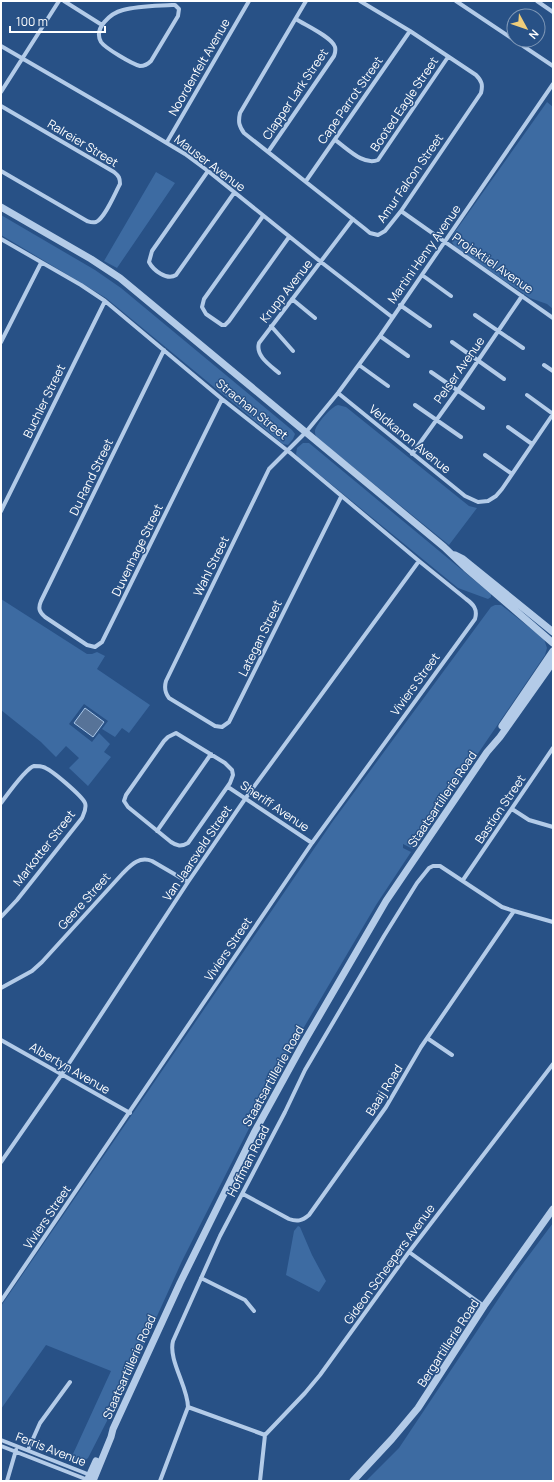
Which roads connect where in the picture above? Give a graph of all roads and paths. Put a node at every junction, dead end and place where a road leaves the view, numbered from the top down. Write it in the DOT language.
graph roads {
  1 [pos="59,1"];
  2 [pos="64,1"];
  3 [pos="249,1"];
  4 [pos="306,1"];
  5 [pos="360,1"];
  6 [pos="456,1"];
  7 [pos="537,1"];
  8 [pos="553,12"];
  9 [pos="296,19"];
  10 [pos="102,24"];
  11 [pos="410,31"];
  12 [pos="1,46"];
  13 [pos="448,57"];
  14 [pos="23,59"];
  15 [pos="553,66"];
  16 [pos="553,84"];
  17 [pos="1,92"];
  18 [pos="1,106"];
  19 [pos="335,140"];
  20 [pos="166,142"];
  21 [pos="268,152"];
  22 [pos="1,171"];
  23 [pos="208,171"];
  24 [pos="306,181"];
  25 [pos="234,193"];
  26 [pos="1,207"];
  27 [pos="401,211"];
  28 [pos="263,216"];
  29 [pos="353,219"];
  30 [pos="290,238"];
  31 [pos="1,239"];
  32 [pos="445,242"];
  33 [pos="321,262"];
  34 [pos="41,263"];
  35 [pos="422,275"];
  36 [pos="451,296"];
  37 [pos="522,296"];
  38 [pos="292,300"];
  39 [pos="105,301"];
  40 [pos="400,305"];
  41 [pos="475,315"];
  42 [pos="392,317"];
  43 [pos="316,318"];
  44 [pos="553,318"];
  45 [pos="271,326"];
  46 [pos="430,326"];
  47 [pos="498,330"];
  48 [pos="380,336"];
  49 [pos="1,342"];
  50 [pos="452,342"];
  51 [pos="523,348"];
  52 [pos="164,350"];
  53 [pos="293,351"];
  54 [pos="408,356"];
  55 [pos="478,360"];
  56 [pos="359,365"];
  57 [pos="544,365"];
  58 [pos="553,371"];
  59 [pos="431,372"];
  60 [pos="279,373"];
  61 [pos="504,379"];
  62 [pos="388,386"];
  63 [pos="458,390"];
  64 [pos="338,393"];
  65 [pos="527,395"];
  66 [pos="222,399"];
  67 [pos="415,405"];
  68 [pos="483,408"];
  69 [pos="553,414"];
  70 [pos="437,420"];
  71 [pos="508,427"];
  72 [pos="306,432"];
  73 [pos="461,437"];
  74 [pos="532,444"];
  75 [pos="288,451"];
  76 [pos="412,454"];
  77 [pos="485,455"];
  78 [pos="512,474"];
  79 [pos="341,497"];
  80 [pos="1,511"];
  81 [pos="451,553"];
  82 [pos="419,561"];
  83 [pos="476,612"];
  84 [pos="40,613"];
  85 [pos="553,632"];
  86 [pos="553,642"];
  87 [pos="553,651"];
  88 [pos="553,662"];
  89 [pos="167,695"];
  90 [pos="553,748"];
  91 [pos="487,752"];
  92 [pos="211,754"];
  93 [pos="228,787"];
  94 [pos="245,799"];
  95 [pos="1,803"];
  96 [pos="512,809"];
  97 [pos="553,827"];
  98 [pos="157,831"];
  99 [pos="312,843"];
  100 [pos="463,880"];
  101 [pos="188,882"];
  102 [pos="514,912"];
  103 [pos="1,917"];
  104 [pos="553,922"];
  105 [pos="1,988"];
  106 [pos="427,1038"];
  107 [pos="1,1040"];
  108 [pos="452,1055"];
  109 [pos="553,1064"];
  110 [pos="62,1074"];
  111 [pos="130,1113"];
  112 [pos="1,1162"];
  113 [pos="243,1194"];
  114 [pos="553,1209"];
  115 [pos="409,1252"];
  116 [pos="201,1278"];
  117 [pos="1,1301"];
  118 [pos="484,1306"];
  119 [pos="254,1311"];
  120 [pos="70,1382"];
  121 [pos="188,1407"];
  122 [pos="265,1435"];
  123 [pos="1,1440"];
  124 [pos="1,1446"];
  125 [pos="18,1446"];
  126 [pos="28,1450"];
  127 [pos="16,1452"];
  128 [pos="90,1479"];
  129 [pos="7,1481"];
  130 [pos="160,1481"];
  131 [pos="260,1481"];
  132 [pos="353,1481"];
  1 -- 14 [label="street"];
  2 -- 10 [label="street"];
  3 -- 20 [label="street, Noordenfelt Avenue"];
  4 -- 9 [label="street, Amur Falcon Street"];
  5 -- 11 [label="street, Amur Falcon Street"];
  6 -- 15 [label="street"];
  7 -- 8 [label="street"];
  9 -- 21 [label="street, Amur Falcon Street"];
  9 -- 21 [label="street, Clapper Lark Street"];
  10 -- 10 [label="street"];
  11 -- 13 [label="street, Amur Falcon Street"];
  11 -- 19 [label="street, Cape Parrot Street"];
  12 -- 14 [label="street, Mauser Avenue"];
  13 -- 19 [label="street, Booted Eagle Street"];
  13 -- 27 [label="street, Amur Falcon Street"];
  14 -- 17 [label="street"];
  14 -- 20 [label="street, Mauser Avenue"];
  16 -- 32 [label="street, Martini Henry Avenue"];
  18 -- 22 [label="street, Ralreier Street"];
  19 -- 24 [label="street, Cape Parrot Street"];
  20 -- 23 [label="street, Mauser Avenue"];
  21 -- 24 [label="street, Amur Falcon Street"];
  23 -- 25 [label="street, Mauser Avenue"];
  23 -- 25 [label="street"];
  24 -- 29 [label="street, Amur Falcon Street"];
  25 -- 28 [label="street, Mauser Avenue"];
  26 -- 72 [label="street, Strachan Street"];
  27 -- 29 [label="street, Amur Falcon Street"];
  27 -- 32 [label="street, Projektiel Avenue"];
  28 -- 30 [label="street, Mauser Avenue"];
  28 -- 30 [label="street"];
  29 -- 33 [label="street, Krupp Avenue"];
  30 -- 33 [label="street, Mauser Avenue"];
  31 -- 34 [label="street, Strachan Street"];
  32 -- 35 [label="street, Martini Henry Avenue"];
  32 -- 37 [label="street, Projektiel Avenue"];
  33 -- 38 [label="street, Krupp Avenue"];
  33 -- 42 [label="street, Mauser Avenue"];
  34 -- 39 [label="street, Strachan Street"];
  34 -- 49 [label="street"];
  35 -- 36 [label="street"];
  35 -- 40 [label="street, Martini Henry Avenue"];
  37 -- 44 [label="street, Projektiel Avenue"];
  37 -- 47 [label="street, Pelser Avenue"];
  38 -- 43 [label="street"];
  38 -- 45 [label="street, Krupp Avenue"];
  39 -- 52 [label="street, Strachan Street"];
  39 -- 80 [label="street, Buchler Street"];
  40 -- 42 [label="street, Martini Henry Avenue"];
  40 -- 46 [label="street"];
  41 -- 47 [label="street"];
  42 -- 48 [label="street, Martini Henry Avenue"];
  45 -- 53 [label="street"];
  45 -- 60 [label="street, Krupp Avenue"];
  47 -- 51 [label="street"];
  47 -- 55 [label="street, Pelser Avenue"];
  48 -- 54 [label="street"];
  48 -- 56 [label="street, Martini Henry Avenue"];
  50 -- 55 [label="street"];
  52 -- 66 [label="street, Strachan Street"];
  52 -- 84 [label="street, Du Rand Street"];
  55 -- 61 [label="street"];
  55 -- 63 [label="street, Pelser Avenue"];
  56 -- 62 [label="street"];
  56 -- 64 [label="street, Martini Henry Avenue"];
  57 -- 58 [label="street"];
  59 -- 63 [label="street"];
  63 -- 68 [label="street"];
  63 -- 70 [label="street, Pelser Avenue"];
  64 -- 72 [label="street, Martini Henry Avenue"];
  64 -- 76 [label="street, Veldkanon Avenue"];
  65 -- 69 [label="street"];
  66 -- 75 [label="street, Strachan Street"];
  66 -- 84 [label="street, Duvenhage Street"];
  67 -- 70 [label="street"];
  69 -- 74 [label="street"];
  70 -- 73 [label="street"];
  70 -- 76 [label="street, Pelser Avenue"];
  71 -- 74 [label="street"];
  72 -- 75 [label="street, Wahl Street"];
  72 -- 81 [label="street, Strachan Street"];
  74 -- 78 [label="street"];
  75 -- 79 [label="street, Strachan Street"];
  75 -- 89 [label="street, Wahl Street"];
  76 -- 78 [label="street, Veldkanon Avenue"];
  77 -- 78 [label="street"];
  79 -- 82 [label="street, Strachan Street"];
  79 -- 89 [label="street, Lategan Street"];
  81 -- 85 [label="street, Strachan Street"];
  81 -- 86 [label="street, Strachan Street"];
  82 -- 83 [label="street, Strachan Street"];
  82 -- 94 [label="street, Van Jaarsveld Street"];
  83 -- 99 [label="street, Viviers Street"];
  87 -- 91 [label="street, Staatsartillerie Road"];
  88 -- 91 [label="street, Staatsartillerie Road"];
  90 -- 96 [label="street, Bastion Street"];
  91 -- 128 [label="street, Staatsartillerie Road"];
  92 -- 93 [label="street"];
  92 -- 98 [label="street"];
  92 -- 98 [label="street"];
  93 -- 94 [label="street, Sheriff Avenue"];
  93 -- 98 [label="street"];
  94 -- 99 [label="street, Sheriff Avenue"];
  94 -- 101 [label="street, Van Jaarsveld Street"];
  95 -- 103 [label="street, Markotter Street"];
  96 -- 97 [label="street"];
  96 -- 100 [label="street, Bastion Street"];
  99 -- 111 [label="street, Viviers Street"];
  100 -- 102 [label="street"];
  100 -- 113 [label="street, Hoffman Road"];
  101 -- 105 [label="street, Geere Street"];
  101 -- 110 [label="street, Van Jaarsveld Street"];
  102 -- 104 [label="street"];
  102 -- 106 [label="street, Baaij Road"];
  106 -- 108 [label="street"];
  106 -- 113 [label="street, Baaij Road"];
  107 -- 110 [label="street, Albertyn Avenue"];
  109 -- 115 [label="street, Gideon Scheepers Avenue"];
  110 -- 111 [label="street, Albertyn Avenue"];
  110 -- 112 [label="street, Van Jaarsveld Street"];
  111 -- 117 [label="street, Viviers Street"];
  113 -- 116 [label="street, Hoffman Road"];
  114 -- 118 [label="street, Bergartillerie Road"];
  115 -- 118 [label="street"];
  115 -- 122 [label="street, Gideon Scheepers Avenue"];
  116 -- 119 [label="street"];
  116 -- 121 [label="street, Hoffman Road"];
  118 -- 132 [label="street, Bergartillerie Road"];
  120 -- 126 [label="street"];
  121 -- 122 [label="street"];
  121 -- 130 [label="street"];
  122 -- 131 [label="street"];
  123 -- 125 [label="street, Ferris Avenue"];
  124 -- 127 [label="street, Ferris Avenue"];
  125 -- 126 [label="street, Ferris Avenue"];
  125 -- 127 [label="street"];
  126 -- 128 [label="street, Ferris Avenue"];
  127 -- 128 [label="street, Ferris Avenue"];
  127 -- 129 [label="street"];
}
